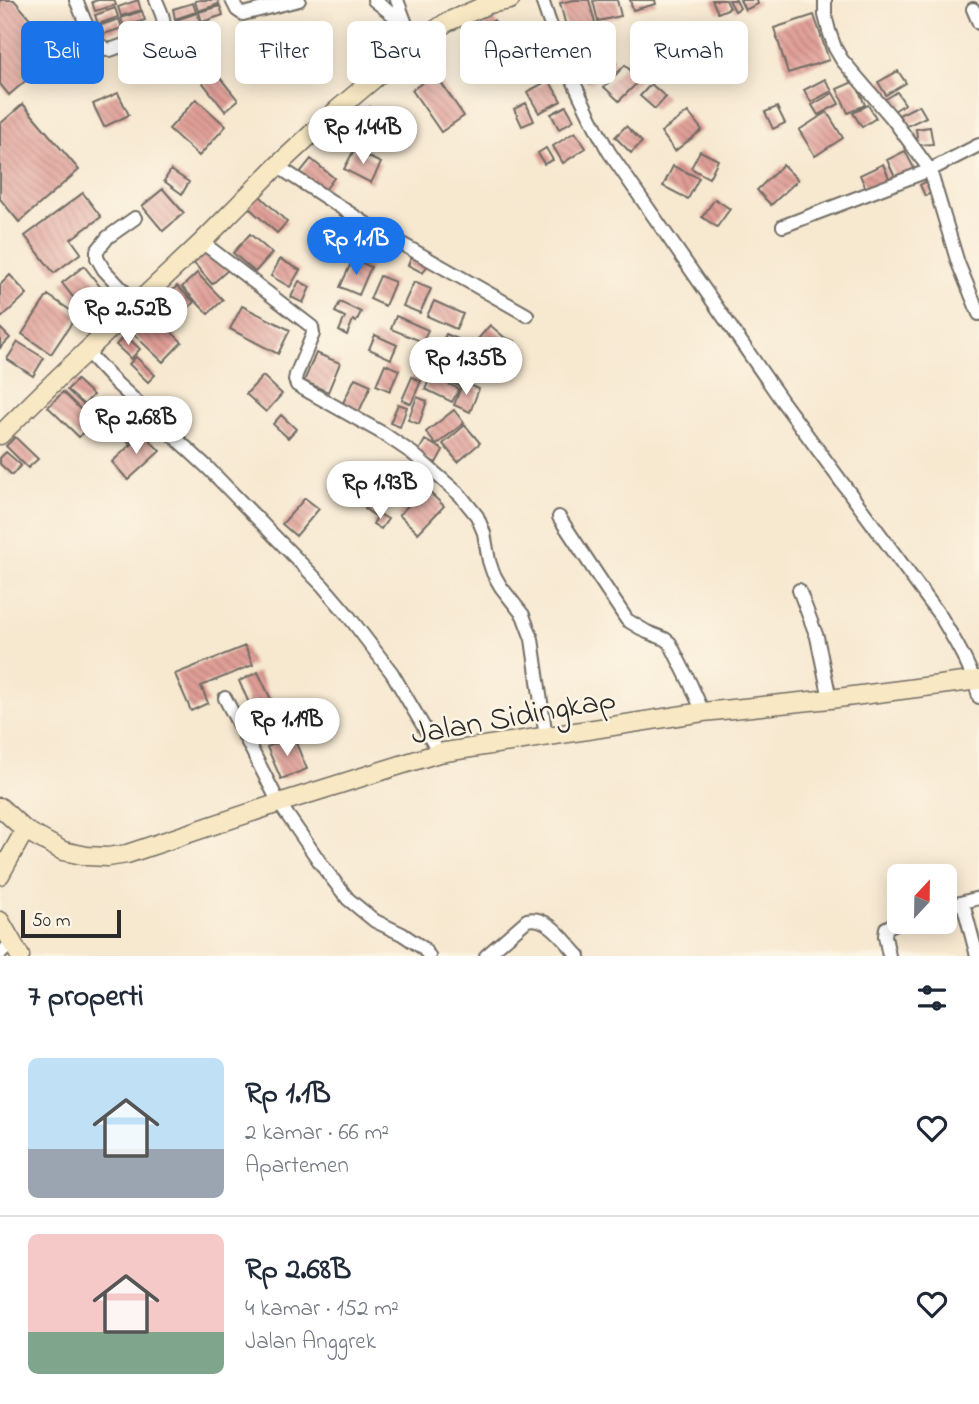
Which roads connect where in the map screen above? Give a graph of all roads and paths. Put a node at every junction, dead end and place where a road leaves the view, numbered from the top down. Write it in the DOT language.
graph roads {
  1 [pos="76,0"];
  2 [pos="156,0"];
  3 [pos="232,0"];
  4 [pos="299,0"];
  5 [pos="374,0"];
  6 [pos="397,0"];
  7 [pos="510,0"];
  8 [pos="542,0"];
  9 [pos="825,0"];
  10 [pos="973,9"];
  11 [pos="400,21"];
  12 [pos="406,21"];
  13 [pos="446,23"];
  14 [pos="979,23"];
  15 [pos="368,84"];
  16 [pos="979,145"];
  17 [pos="277,166"];
  18 [pos="930,170"];
  19 [pos="135,218"];
  20 [pos="782,226"];
  21 [pos="202,242"];
  22 [pos="136,304"];
  23 [pos="979,314"];
  24 [pos="527,316"];
  25 [pos="86,351"];
  26 [pos="0,435"];
  27 [pos="559,517"];
  28 [pos="799,590"];
  29 [pos="978,686"];
  30 [pos="225,698"];
  31 [pos="830,699"];
  32 [pos="703,712"];
  33 [pos="546,737"];
  34 [pos="439,753"];
  35 [pos="279,803"];
  36 [pos="0,807"];
  37 [pos="25,830"];
  38 [pos="0,875"];
  39 [pos="979,898"];
  40 [pos="963,903"];
  41 [pos="957,904"];
  42 [pos="0,921"];
  43 [pos="887,928"];
  44 [pos="11,951"];
  45 [pos="429,956"];
  46 [pos="486,956"];
  47 [pos="579,956"];
  48 [pos="889,956"];
  49 [pos="978,956"];
  1 -- 2 [label="street"];
  3 -- 4 [label="street"];
  5 -- 11 [label="street"];
  6 -- 12 [label="street"];
  7 -- 13 [label="street"];
  8 -- 29 [label="street"];
  9 -- 18 [label="street"];
  10 -- 14 [label="street"];
  15 -- 17 [label="street"];
  16 -- 18 [label="street"];
  17 -- 21 [label="street"];
  17 -- 24 [label="street"];
  18 -- 20 [label="street"];
  18 -- 23 [label="street"];
  19 -- 22 [label="street"];
  21 -- 22 [label="street"];
  21 -- 33 [label="street"];
  22 -- 25 [label="street"];
  25 -- 26 [label="street"];
  25 -- 34 [label="street"];
  27 -- 32 [label="street"];
  28 -- 31 [label="street"];
  29 -- 31 [label="street, Jalan Sidingkap"];
  30 -- 35 [label="street"];
  31 -- 32 [label="street, Jalan Sidingkap"];
  32 -- 33 [label="street, Jalan Sidingkap"];
  33 -- 34 [label="street, Jalan Sidingkap"];
  34 -- 35 [label="street, Jalan Sidingkap"];
  35 -- 37 [label="street, Jalan Sidingkap"];
  35 -- 45 [label="street"];
  36 -- 37 [label="street, Jalan Sidingkap"];
  37 -- 38 [label="street"];
  39 -- 40 [label="street"];
  40 -- 41 [label="street"];
  40 -- 49 [label="street"];
  42 -- 44 [label="street"];
  43 -- 48 [label="street"];
  46 -- 47 [label="street"];
}
